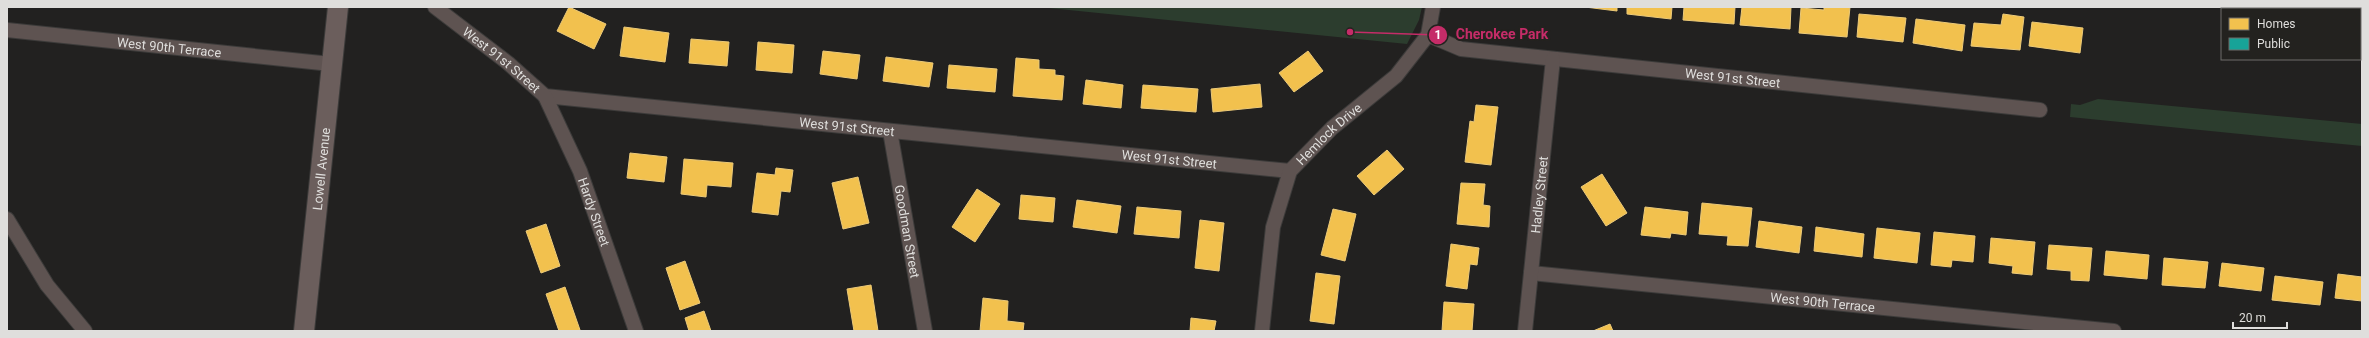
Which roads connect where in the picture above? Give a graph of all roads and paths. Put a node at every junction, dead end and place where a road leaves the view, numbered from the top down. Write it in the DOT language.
graph roads {
  1 [pos="338,7"];
  2 [pos="435,7"];
  3 [pos="1433,7"];
  4 [pos="7,30"];
  5 [pos="1428,35"];
  6 [pos="1553,59"];
  7 [pos="331,64"];
  8 [pos="545,96"];
  9 [pos="2040,110"];
  10 [pos="890,131"];
  11 [pos="1290,171"];
  12 [pos="7,219"];
  13 [pos="1531,273"];
  14 [pos="85,331"];
  15 [pos="304,331"];
  16 [pos="636,331"];
  17 [pos="925,331"];
  18 [pos="1262,331"];
  19 [pos="1525,331"];
  20 [pos="2114,331"];
  1 -- 7 [label="street, Lowell Avenue"];
  2 -- 8 [label="street, West 91st Street"];
  3 -- 5 [label="street, Hemlock Drive"];
  4 -- 7 [label="street, West 90th Terrace"];
  5 -- 6 [label="street, West 91st Street"];
  5 -- 11 [label="street, Hemlock Drive"];
  6 -- 9 [label="street, West 91st Street"];
  6 -- 13 [label="street, Hadley Street"];
  7 -- 15 [label="street, Lowell Avenue"];
  8 -- 10 [label="street, West 91st Street"];
  8 -- 16 [label="street, Hardy Street"];
  10 -- 11 [label="street, West 91st Street"];
  10 -- 17 [label="street, Goodman Street"];
  11 -- 18 [label="street, Hemlock Drive"];
  12 -- 14 [label="street"];
  13 -- 19 [label="street, Hadley Street"];
  13 -- 20 [label="street, West 90th Terrace"];
}
